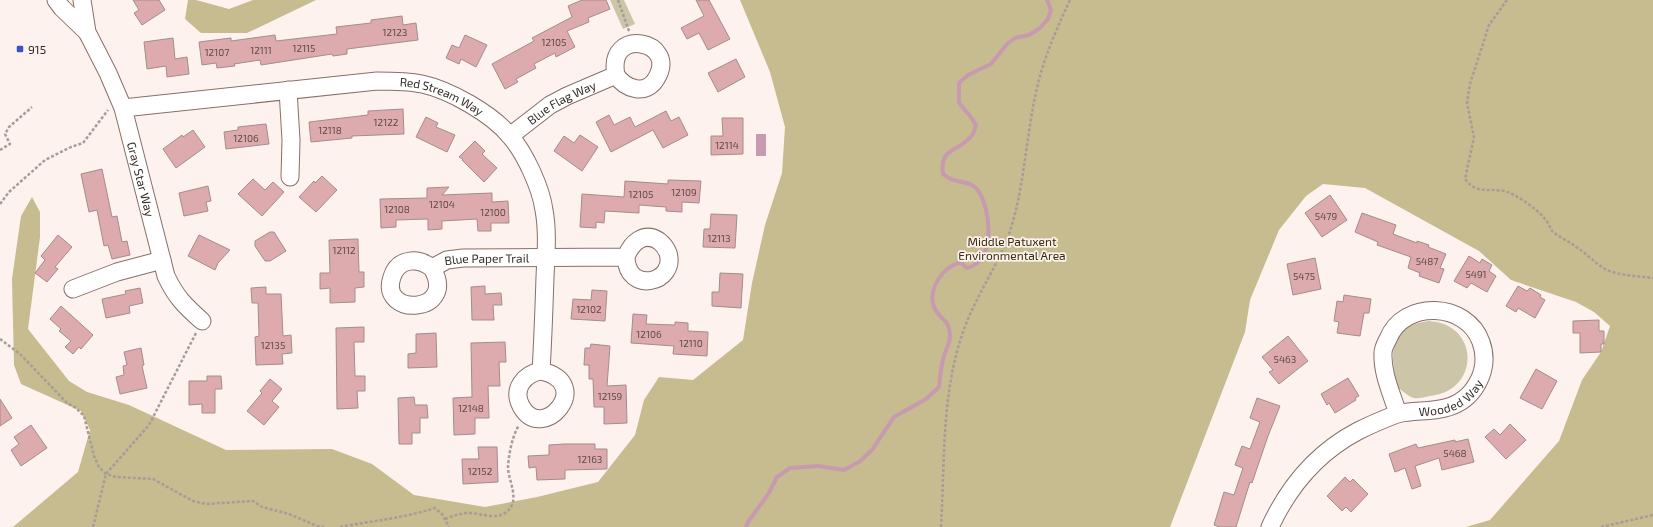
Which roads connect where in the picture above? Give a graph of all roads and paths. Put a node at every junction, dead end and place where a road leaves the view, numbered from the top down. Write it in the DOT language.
graph roads {
  1 [pos="56,0"];
  2 [pos="82,0"];
  3 [pos="618,0"];
  4 [pos="1070,0"];
  5 [pos="1507,0"];
  6 [pos="87,32"];
  7 [pos="633,43"];
  8 [pos="616,75"];
  9 [pos="288,90"];
  10 [pos="121,103"];
  11 [pos="32,107"];
  12 [pos="510,136"];
  13 [pos="0,150"];
  14 [pos="290,177"];
  15 [pos="0,204"];
  16 [pos="545,257"];
  17 [pos="626,257"];
  18 [pos="162,260"];
  19 [pos="432,268"];
  20 [pos="1653,278"];
  21 [pos="73,288"];
  22 [pos="202,321"];
  23 [pos="0,339"];
  24 [pos="541,371"];
  25 [pos="527,413"];
  26 [pos="1398,414"];
  27 [pos="106,474"];
  28 [pos="1653,515"];
  29 [pos="445,519"];
  30 [pos="93,527"];
  31 [pos="324,527"];
  32 [pos="340,527"];
  33 [pos="449,527"];
  34 [pos="941,527"];
  35 [pos="1270,527"];
  36 [pos="1601,527"];
  1 -- 6 [label="street, Gray Star Way"];
  2 -- 6 [label="street, Gray Star Way"];
  3 -- 7 [label="path"];
  4 -- 34 [label="path"];
  5 -- 20 [label="path"];
  6 -- 10 [label="street, Gray Star Way"];
  7 -- 8 [label="street"];
  7 -- 8 [label="street"];
  8 -- 12 [label="street, Blue Flag Way"];
  9 -- 10 [label="street, Red Stream Way"];
  9 -- 12 [label="street, Red Stream Way"];
  9 -- 14 [label="street"];
  10 -- 15 [label="path"];
  10 -- 18 [label="street, Gray Star Way"];
  11 -- 13 [label="path"];
  12 -- 16 [label="street, Red Stream Way"];
  16 -- 17 [label="street, Blue Paper Trail"];
  16 -- 19 [label="street, Blue Paper Trail"];
  16 -- 24 [label="street, Red Stream Way"];
  18 -- 21 [label="street"];
  18 -- 22 [label="street, Gray Star Way"];
  22 -- 27 [label="path"];
  23 -- 27 [label="path"];
  24 -- 25 [label="street"];
  24 -- 25 [label="street"];
  25 -- 29 [label="path"];
  26 -- 26 [label="street, Wooded Way"];
  26 -- 35 [label="street, Wooded Way"];
  27 -- 30 [label="path"];
  27 -- 31 [label="path"];
  28 -- 36 [label="path"];
  29 -- 32 [label="path"];
  29 -- 33 [label="path"];
}
